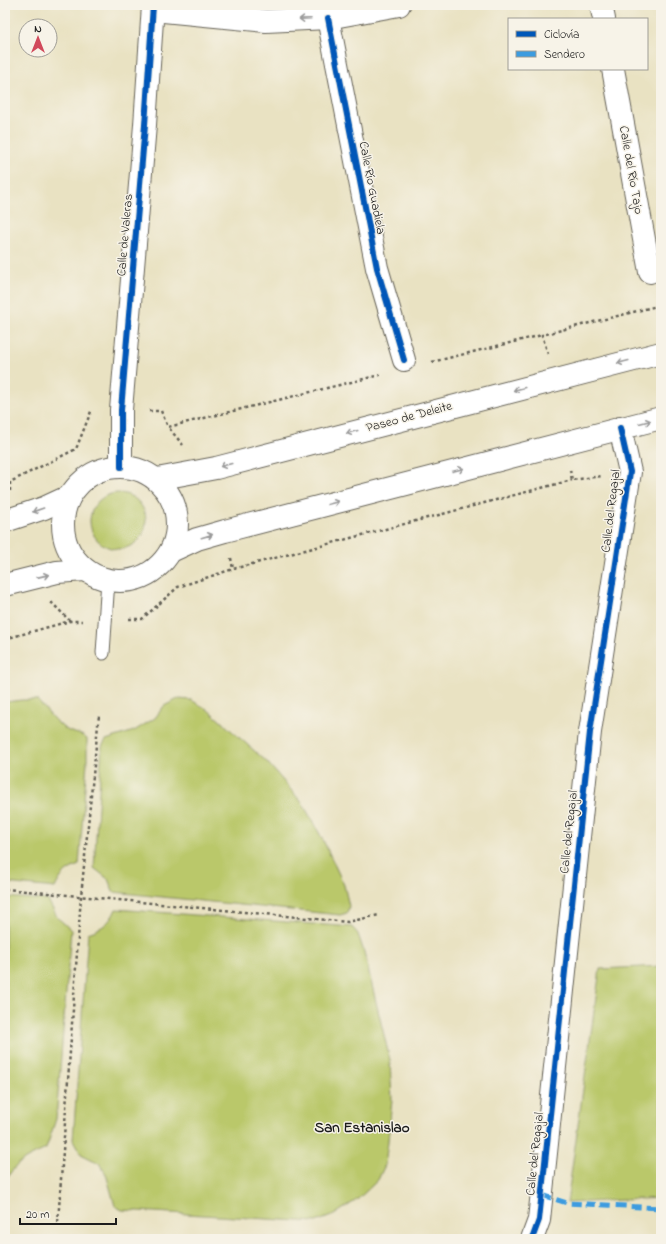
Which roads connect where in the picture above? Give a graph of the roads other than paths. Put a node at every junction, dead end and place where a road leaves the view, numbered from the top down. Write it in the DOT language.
graph roads {
  1 [pos="399,5"];
  2 [pos="601,5"];
  3 [pos="153,7"];
  4 [pos="328,18"];
  5 [pos="604,18"];
  6 [pos="613,70"];
  7 [pos="650,272"];
  8 [pos="661,353"];
  9 [pos="404,360"];
  10 [pos="661,418"];
  11 [pos="620,428"];
  12 [pos="121,466"];
  13 [pos="157,479"];
  14 [pos="70,496"];
  15 [pos="8,520"];
  16 [pos="171,551"];
  17 [pos="85,570"];
  18 [pos="108,580"];
  19 [pos="5,585"];
  20 [pos="103,653"];
  21 [pos="532,1239"];
  1 -- 4 [label="street"];
  2 -- 5 [label="street"];
  4 -- 3 [label="street, one-way"];
  3 -- 12 [label="street, Calle de Valeras"];
  4 -- 9 [label="street, Calle Río Guadiela"];
  6 -- 7 [label="street, Calle del Río Tajo"];
  8 -- 13 [label="street, Paseo de Deleite, one-way"];
  11 -- 10 [label="street, one-way"];
  16 -- 11 [label="street, one-way"];
  11 -- 21 [label="street, Calle del Regajal"];
  12 -- 13 [label="street"];
  12 -- 14 [label="street"];
  13 -- 16 [label="street"];
  14 -- 15 [label="street, one-way"];
  14 -- 17 [label="street"];
  16 -- 18 [label="street"];
  17 -- 18 [label="street"];
  19 -- 17 [label="street, one-way"];
  18 -- 20 [label="lane"];
}
